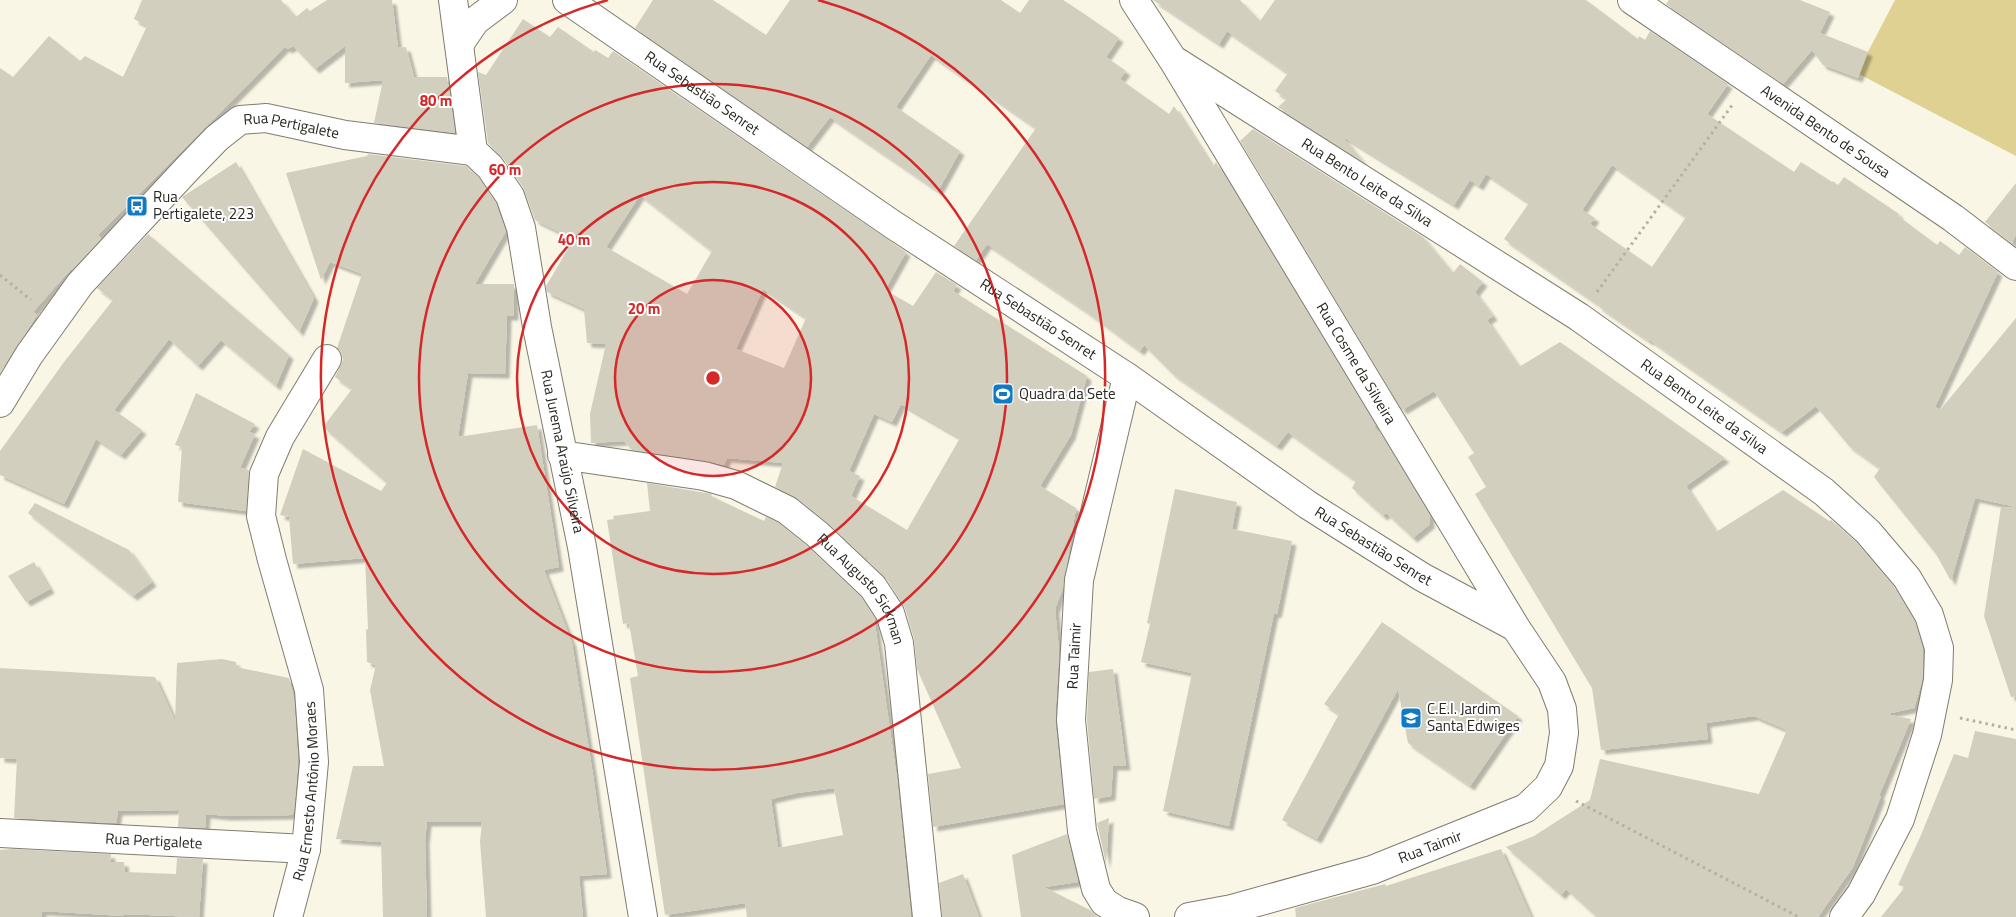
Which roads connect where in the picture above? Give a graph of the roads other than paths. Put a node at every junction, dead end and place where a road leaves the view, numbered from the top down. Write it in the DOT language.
graph roads {
  1 [pos="453,0"];
  2 [pos="503,0"];
  3 [pos="567,0"];
  4 [pos="1134,0"];
  5 [pos="1632,0"];
  6 [pos="460,43"];
  7 [pos="1173,60"];
  8 [pos="473,151"];
  9 [pos="2016,266"];
  10 [pos="327,359"];
  11 [pos="1127,377"];
  12 [pos="0,403"];
  13 [pos="562,455"];
  14 [pos="1516,628"];
  15 [pos="1564,733"];
  16 [pos="0,833"];
  17 [pos="306,849"];
  18 [pos="288,917"];
  19 [pos="643,917"];
  20 [pos="927,917"];
  21 [pos="1135,917"];
  22 [pos="1189,917"];
  23 [pos="1844,917"];
  1 -- 6 [label="street"];
  2 -- 6 [label="street"];
  3 -- 11 [label="street, Rua Sebastião Senret"];
  4 -- 7 [label="street, Rua Cosme da Silveira"];
  5 -- 9 [label="street, Avenida Bento de Sousa"];
  6 -- 8 [label="street"];
  7 -- 14 [label="street, Rua Cosme da Silveira"];
  7 -- 23 [label="street, Rua Bento Leite da Silva"];
  8 -- 12 [label="street, Rua Pertigalete"];
  8 -- 13 [label="street, Rua Jurema Araújo Silveira"];
  10 -- 17 [label="street, Rua Ernesto Antônio Moraes"];
  11 -- 14 [label="street, Rua Sebastião Senret"];
  11 -- 21 [label="street, Rua Taimir"];
  13 -- 19 [label="street, Rua Jurema Araújo Silveira"];
  13 -- 20 [label="street, Rua Augusto Sickman"];
  14 -- 15 [label="street, Rua Cosme da Silveira"];
  15 -- 22 [label="street, Rua Taimir"];
  16 -- 17 [label="street, Rua Pertigalete"];
  17 -- 18 [label="street, Rua Ernesto Antônio Moraes"];
}
